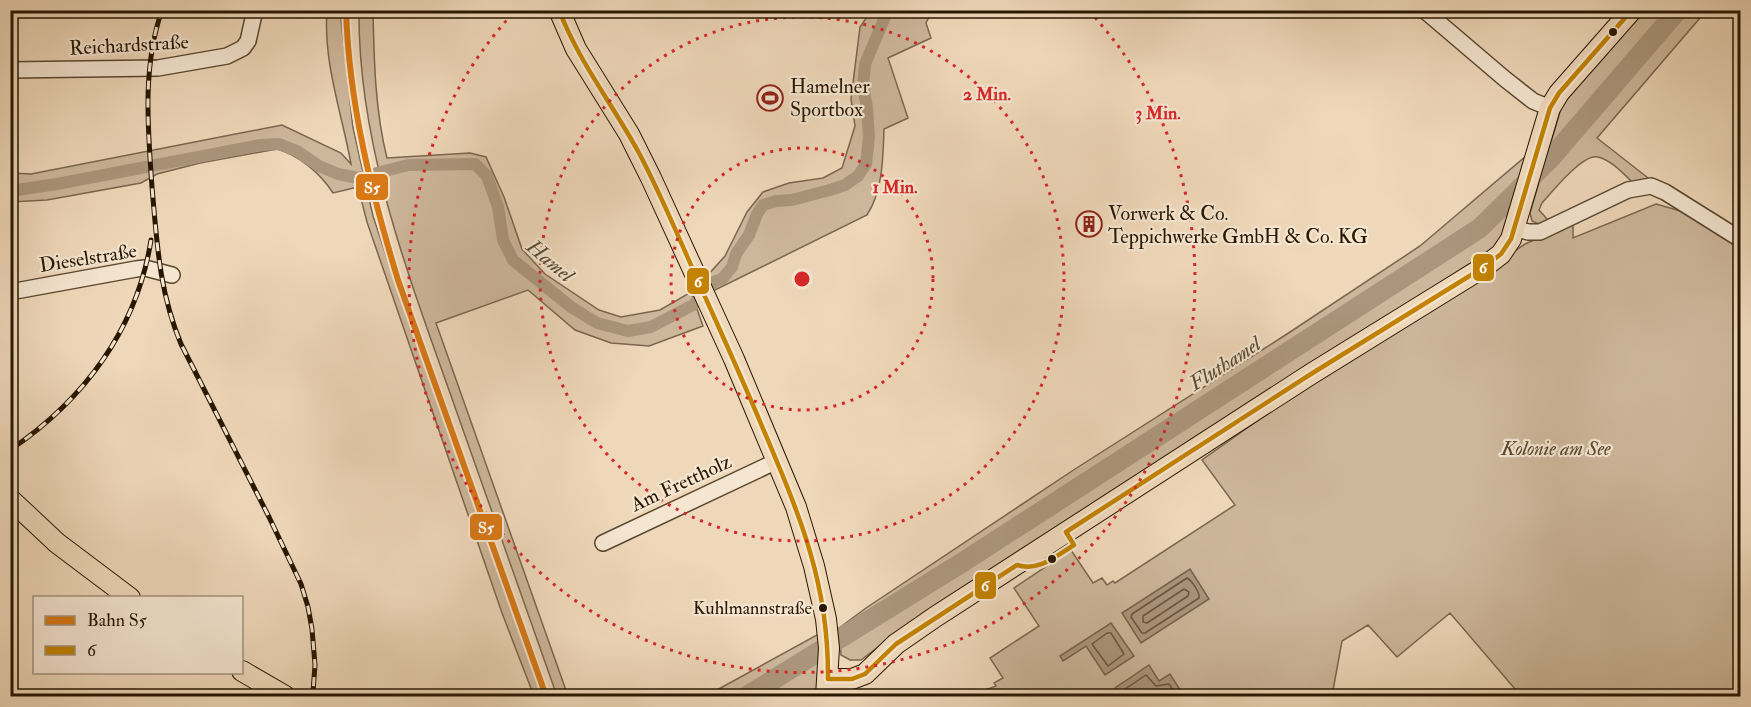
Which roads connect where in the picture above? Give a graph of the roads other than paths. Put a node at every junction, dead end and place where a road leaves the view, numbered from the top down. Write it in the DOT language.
graph roads {
  1 [pos="255,10"];
  2 [pos="559,10"];
  3 [pos="1424,10"];
  4 [pos="1632,10"];
  5 [pos="10,70"];
  6 [pos="1550,108"];
  7 [pos="1515,228"];
  8 [pos="1740,239"];
  9 [pos="172,275"];
  10 [pos="10,292"];
  11 [pos="777,461"];
  12 [pos="10,500"];
  13 [pos="603,543"];
  14 [pos="129,596"];
  15 [pos="243,671"];
  16 [pos="828,680"];
  17 [pos="285,696"];
  1 -- 5 [label="street, Reichardstraße"];
  2 -- 11 [label="main road"];
  3 -- 6 [label="street"];
  4 -- 6 [label="main road"];
  6 -- 7 [label="main road"];
  7 -- 8 [label="street"];
  7 -- 16 [label="main road"];
  9 -- 10 [label="street, Dieselstraße"];
  11 -- 13 [label="street, Am Frettholz"];
  11 -- 16 [label="main road"];
  12 -- 14 [label="main road"];
  15 -- 17 [label="main road"];
}
